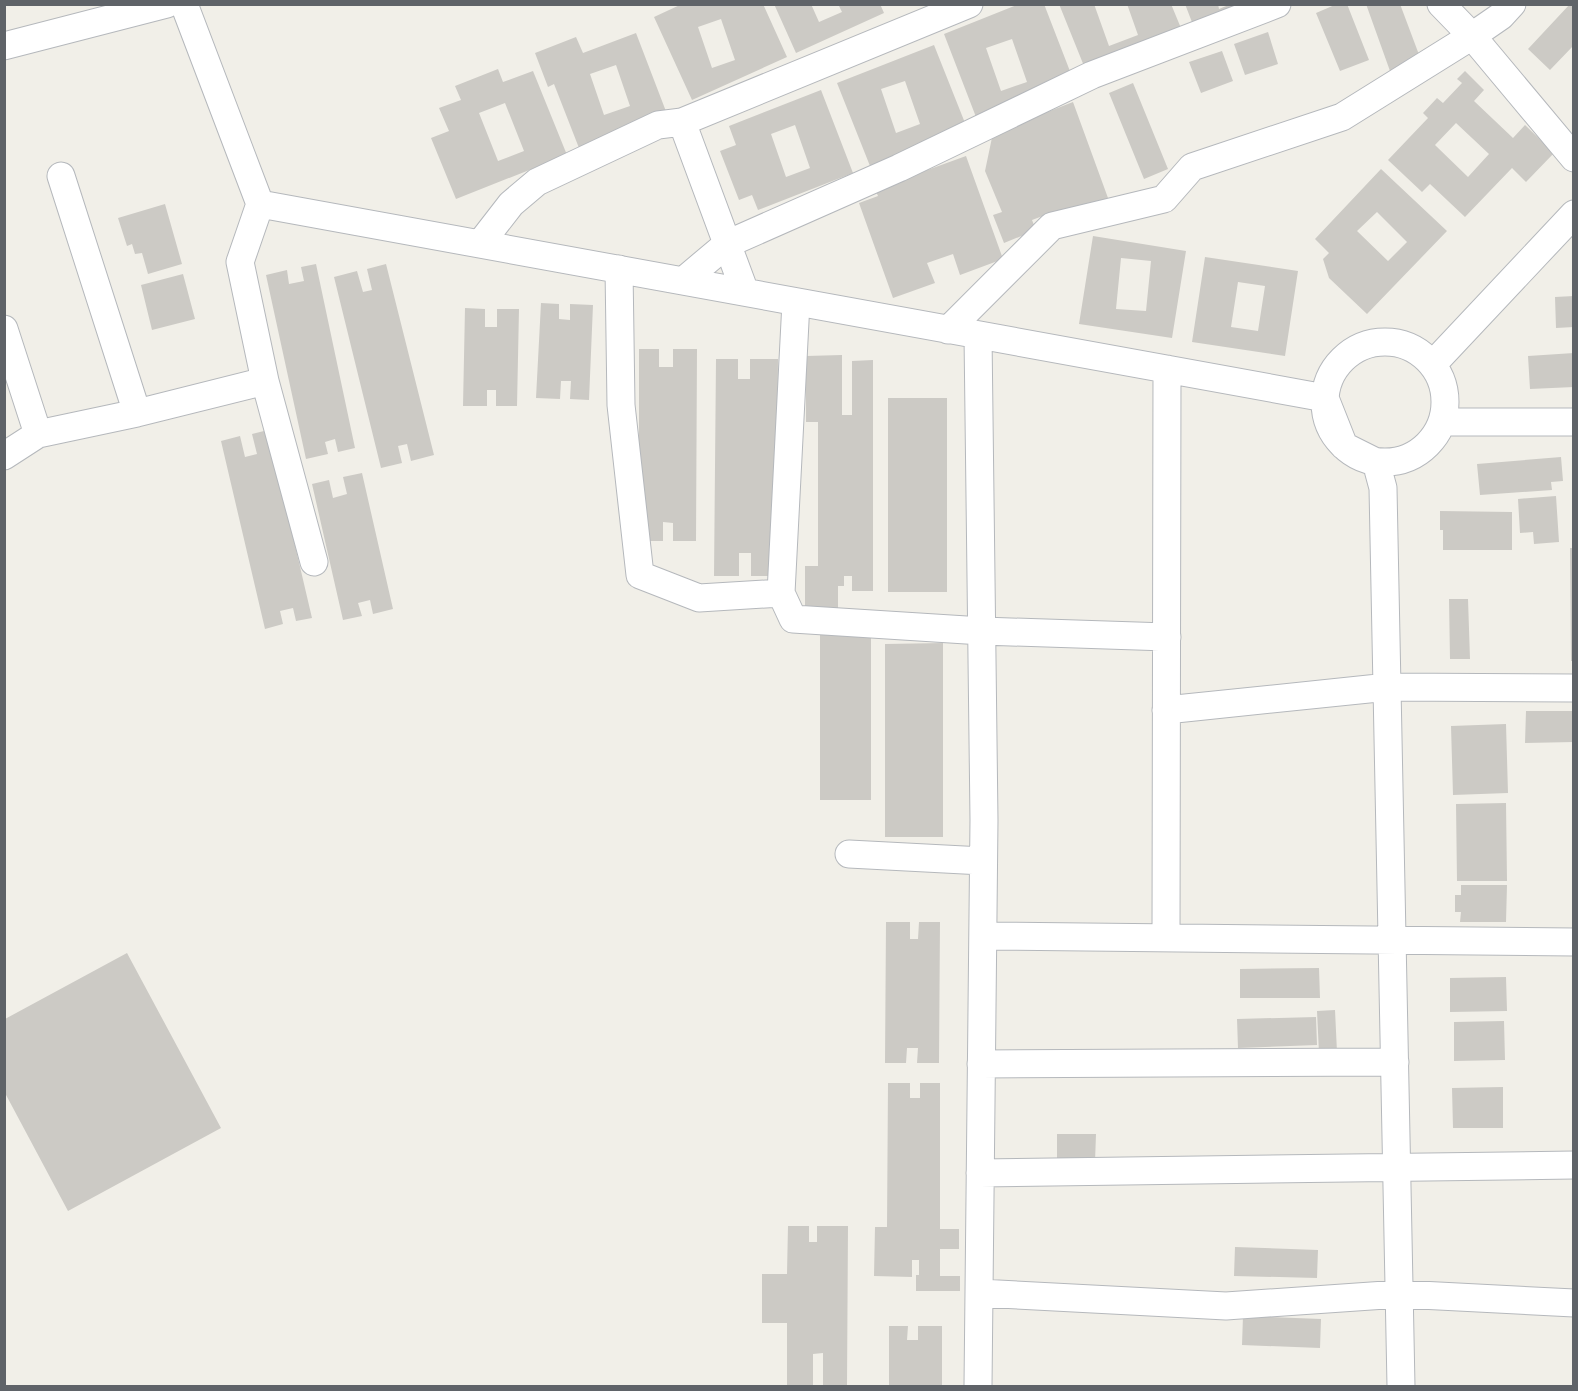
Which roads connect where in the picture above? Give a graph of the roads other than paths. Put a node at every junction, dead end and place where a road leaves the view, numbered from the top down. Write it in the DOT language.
graph roads {
  1 [pos="166,4"];
  2 [pos="184,4"];
  3 [pos="969,4"];
  4 [pos="1277,4"];
  5 [pos="1441,4"];
  6 [pos="1512,4"];
  7 [pos="85,14"];
  8 [pos="1472,36"];
  9 [pos="4,46"];
  10 [pos="682,122"];
  11 [pos="1574,158"];
  12 [pos="62,176"];
  13 [pos="260,204"];
  14 [pos="1574,214"];
  15 [pos="480,244"];
  16 [pos="727,244"];
  17 [pos="619,269"];
  18 [pos="683,281"];
  19 [pos="745,292"];
  20 [pos="796,302"];
  21 [pos="4,329"];
  22 [pos="948,330"];
  23 [pos="978,335"];
  24 [pos="1433,364"];
  25 [pos="1167,369"];
  26 [pos="265,381"];
  27 [pos="1325,398"];
  28 [pos="137,413"];
  29 [pos="1443,422"];
  30 [pos="1574,423"];
  31 [pos="38,435"];
  32 [pos="4,456"];
  33 [pos="1376,462"];
  34 [pos="314,562"];
  35 [pos="781,593"];
  36 [pos="982,632"];
  37 [pos="1167,637"];
  38 [pos="1388,687"];
  39 [pos="1574,688"];
  40 [pos="1166,711"];
  41 [pos="849,854"];
  42 [pos="983,861"];
  43 [pos="983,936"];
  44 [pos="1166,938"];
  45 [pos="1392,941"];
  46 [pos="1574,942"];
  47 [pos="1395,1062"];
  48 [pos="981,1064"];
  49 [pos="1574,1165"];
  50 [pos="1397,1167"];
  51 [pos="980,1173"];
  52 [pos="979,1293"];
  53 [pos="1400,1294"];
  54 [pos="1574,1303"];
  55 [pos="978,1386"];
  56 [pos="1401,1386"];
  1 -- 7 [label="street"];
  2 -- 13 [label="street"];
  3 -- 10 [label="street"];
  4 -- 16 [label="street"];
  5 -- 8 [label="street"];
  6 -- 8 [label="street"];
  7 -- 9 [label="street"];
  8 -- 11 [label="street"];
  8 -- 22 [label="street"];
  10 -- 15 [label="street"];
  10 -- 16 [label="street"];
  12 -- 28 [label="street"];
  13 -- 15 [label="street"];
  13 -- 26 [label="street"];
  14 -- 24 [label="street"];
  15 -- 17 [label="street"];
  16 -- 18 [label="street"];
  16 -- 19 [label="street"];
  17 -- 18 [label="street"];
  17 -- 35 [label="street"];
  18 -- 19 [label="street"];
  19 -- 20 [label="street"];
  20 -- 22 [label="street"];
  20 -- 35 [label="street"];
  21 -- 31 [label="street"];
  22 -- 23 [label="street"];
  23 -- 25 [label="street"];
  23 -- 36 [label="street"];
  24 -- 27 [label="street"];
  24 -- 29 [label="street"];
  25 -- 27 [label="street"];
  25 -- 37 [label="street"];
  26 -- 28 [label="street"];
  26 -- 34 [label="street"];
  27 -- 33 [label="street"];
  28 -- 31 [label="street"];
  29 -- 30 [label="street"];
  29 -- 33 [label="street"];
  31 -- 32 [label="street"];
  33 -- 38 [label="street"];
  35 -- 36 [label="street"];
  36 -- 37 [label="street"];
  36 -- 42 [label="street"];
  37 -- 40 [label="street"];
  38 -- 39 [label="street"];
  38 -- 40 [label="street"];
  38 -- 45 [label="street"];
  40 -- 44 [label="street"];
  41 -- 42 [label="street"];
  42 -- 43 [label="street"];
  43 -- 44 [label="street"];
  43 -- 48 [label="street"];
  44 -- 45 [label="street"];
  45 -- 46 [label="street"];
  45 -- 47 [label="street"];
  47 -- 48 [label="street"];
  47 -- 50 [label="street"];
  48 -- 51 [label="street"];
  49 -- 50 [label="street"];
  50 -- 51 [label="street"];
  50 -- 53 [label="street"];
  51 -- 52 [label="street"];
  52 -- 53 [label="street"];
  52 -- 55 [label="street"];
  53 -- 54 [label="street"];
  53 -- 56 [label="street"];
}
